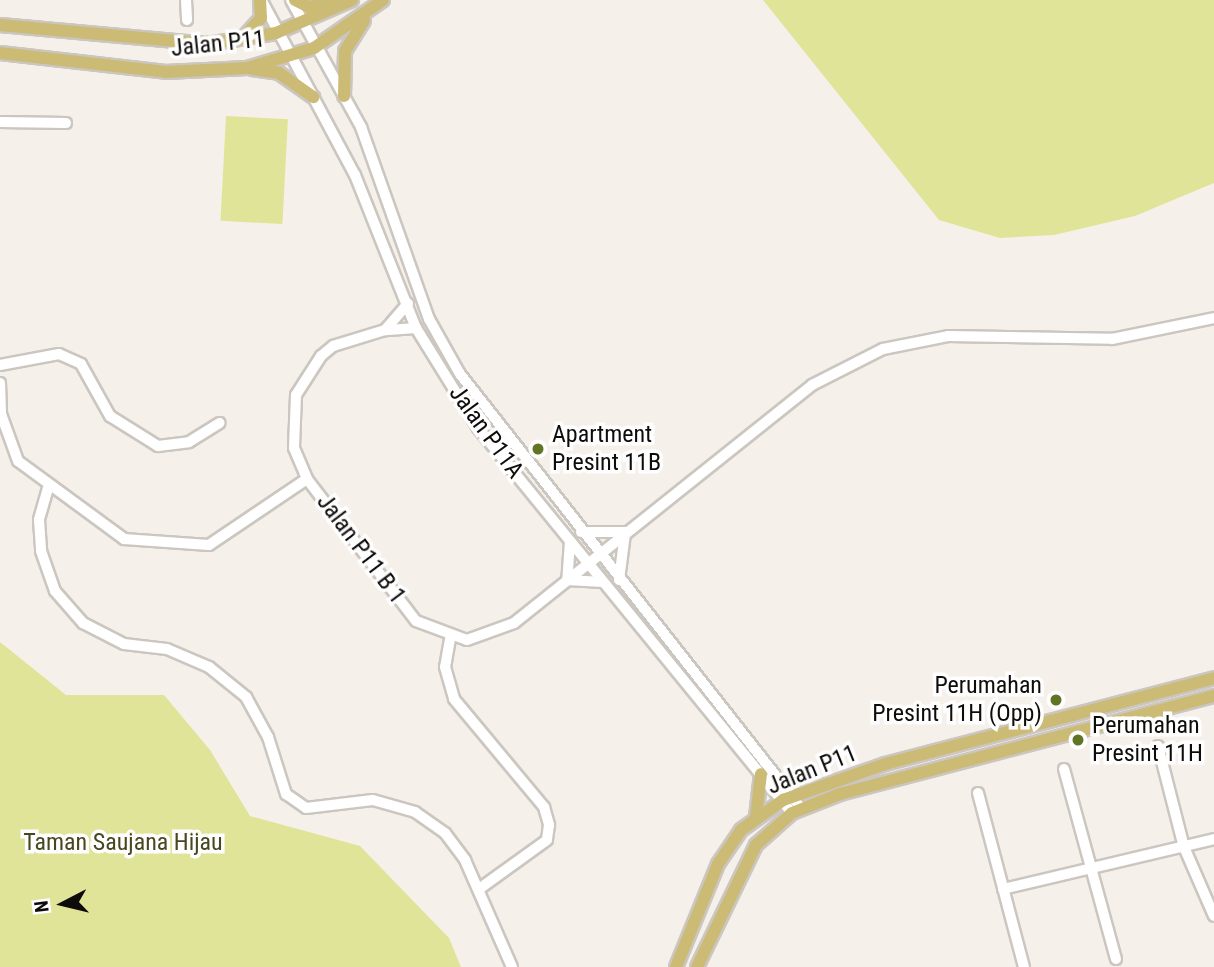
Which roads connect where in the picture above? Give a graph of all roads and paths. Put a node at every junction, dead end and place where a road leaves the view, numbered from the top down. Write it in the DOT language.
graph roads {
  1 [pos="186,0"];
  2 [pos="261,0"];
  3 [pos="293,0"];
  4 [pos="344,0"];
  5 [pos="352,0"];
  6 [pos="383,0"];
  7 [pos="368,14"];
  8 [pos="187,20"];
  9 [pos="0,25"];
  10 [pos="302,25"];
  11 [pos="276,33"];
  12 [pos="243,39"];
  13 [pos="314,48"];
  14 [pos="0,53"];
  15 [pos="287,57"];
  16 [pos="247,68"];
  17 [pos="344,96"];
  18 [pos="313,97"];
  19 [pos="0,122"];
  20 [pos="66,123"];
  21 [pos="408,304"];
  22 [pos="1214,318"];
  23 [pos="416,328"];
  24 [pos="385,330"];
  25 [pos="0,365"];
  26 [pos="0,383"];
  27 [pos="219,423"];
  28 [pos="307,479"];
  29 [pos="48,488"];
  30 [pos="581,532"];
  31 [pos="626,532"];
  32 [pos="570,541"];
  33 [pos="599,554"];
  34 [pos="587,563"];
  35 [pos="567,580"];
  36 [pos="619,580"];
  37 [pos="603,582"];
  38 [pos="450,639"];
  39 [pos="1214,678"];
  40 [pos="1190,684"];
  41 [pos="1214,696"];
  42 [pos="1158,746"];
  43 [pos="1064,769"];
  44 [pos="761,774"];
  45 [pos="978,793"];
  46 [pos="787,797"];
  47 [pos="797,811"];
  48 [pos="756,817"];
  49 [pos="1214,839"];
  50 [pos="1184,847"];
  51 [pos="1091,869"];
  52 [pos="480,889"];
  53 [pos="1003,889"];
  54 [pos="1214,916"];
  55 [pos="1116,959"];
  56 [pos="512,967"];
  57 [pos="676,967"];
  58 [pos="697,967"];
  59 [pos="1024,967"];
  1 -- 8 [label="street"];
  2 -- 11 [label="street, Jalan P11A"];
  2 -- 12 [label="main road"];
  3 -- 4 [label="main road"];
  3 -- 10 [label="street, Jalan P11A"];
  5 -- 10 [label="main road, Jalan P11"];
  6 -- 7 [label="main road, Jalan P11"];
  7 -- 13 [label="main road, Jalan P11"];
  7 -- 17 [label="main road"];
  9 -- 12 [label="main road, Jalan P11"];
  10 -- 11 [label="main road, Jalan P11"];
  10 -- 13 [label="street, Jalan P11A"];
  11 -- 12 [label="main road, Jalan P11"];
  11 -- 15 [label="street, Jalan P11A"];
  13 -- 15 [label="main road, Jalan P11"];
  13 -- 17 [label="street, Jalan P11A"];
  14 -- 16 [label="main road, Jalan P11"];
  15 -- 16 [label="main road, Jalan P11"];
  15 -- 18 [label="street, Jalan P11A"];
  16 -- 18 [label="main road"];
  17 -- 30 [label="street, Jalan P11A"];
  18 -- 21 [label="street, Jalan P11A"];
  19 -- 20 [label="street"];
  21 -- 23 [label="street, Jalan P11A"];
  21 -- 24 [label="street"];
  22 -- 31 [label="street"];
  23 -- 24 [label="street, Jalan P11 B 1"];
  23 -- 32 [label="street, Jalan P11A"];
  24 -- 28 [label="street, Jalan P11 B 1"];
  25 -- 27 [label="street"];
  26 -- 29 [label="street"];
  28 -- 29 [label="street"];
  28 -- 38 [label="street, Jalan P11 B 1"];
  29 -- 52 [label="street"];
  30 -- 31 [label="street"];
  30 -- 33 [label="street, Jalan P11A"];
  31 -- 33 [label="street"];
  31 -- 36 [label="street"];
  32 -- 34 [label="street, Jalan P11A"];
  32 -- 35 [label="street"];
  33 -- 34 [label="street"];
  33 -- 36 [label="street, Jalan P11A"];
  34 -- 35 [label="street"];
  34 -- 37 [label="street, Jalan P11A"];
  35 -- 37 [label="street"];
  35 -- 38 [label="street"];
  36 -- 46 [label="street, Jalan P11A"];
  37 -- 44 [label="street, Jalan P11A"];
  38 -- 52 [label="street"];
  39 -- 40 [label="main road, Jalan P11"];
  40 -- 41 [label="main road"];
  40 -- 46 [label="main road, Jalan P11"];
  41 -- 47 [label="main road, Jalan P11"];
  42 -- 50 [label="street"];
  43 -- 51 [label="street"];
  44 -- 46 [label="street, Jalan P11A"];
  44 -- 48 [label="main road"];
  45 -- 53 [label="street"];
  46 -- 47 [label="street, Jalan P11A"];
  46 -- 48 [label="main road, Jalan P11"];
  47 -- 58 [label="main road, Jalan P11"];
  48 -- 57 [label="main road, Jalan P11"];
  49 -- 50 [label="street"];
  50 -- 51 [label="street"];
  50 -- 54 [label="street"];
  51 -- 53 [label="street"];
  51 -- 55 [label="street"];
  52 -- 56 [label="street"];
  53 -- 59 [label="street"];
}
